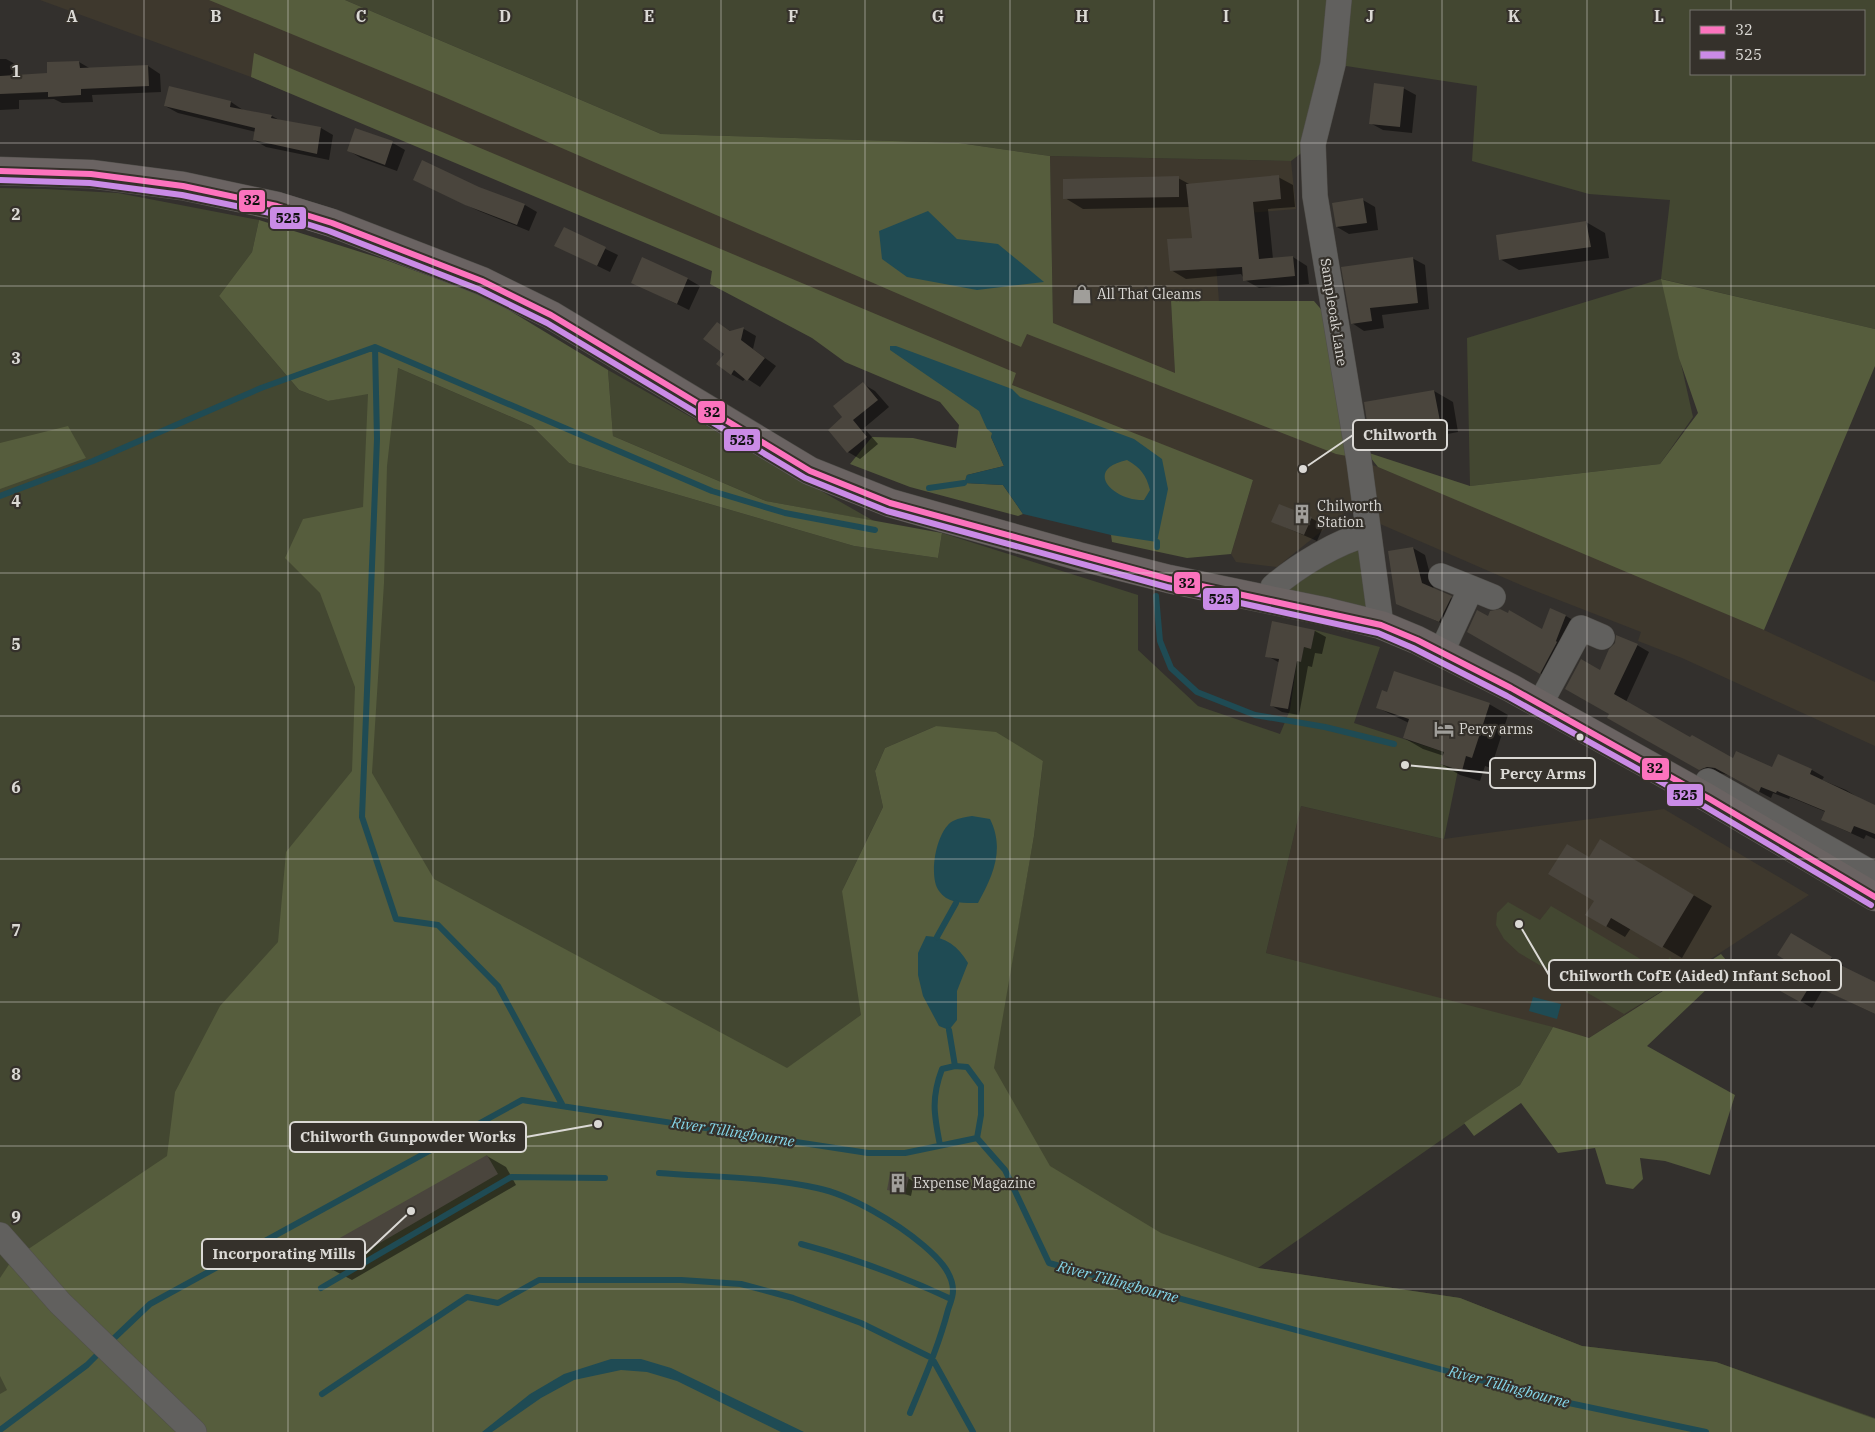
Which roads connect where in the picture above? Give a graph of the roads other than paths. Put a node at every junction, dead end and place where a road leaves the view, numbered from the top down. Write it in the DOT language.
graph roads {
  1 [pos="1339,0"];
  2 [pos="0,171"];
  3 [pos="1368,534"];
  4 [pos="1440,576"];
  5 [pos="1271,601"];
  6 [pos="1381,626"];
  7 [pos="1584,630"];
  8 [pos="1442,651"];
  9 [pos="1540,704"];
  10 [pos="1708,780"];
  11 [pos="1787,835"];
  12 [pos="1875,875"];
  13 [pos="1875,897"];
  14 [pos="0,1235"];
  15 [pos="194,1432"];
  1 -- 3 [label="street, Sampleoak Lane"];
  2 -- 5 [label="main road"];
  3 -- 5 [label="street"];
  3 -- 6 [label="street, Sampleoak Lane"];
  4 -- 8 [label="street"];
  5 -- 6 [label="main road"];
  6 -- 8 [label="main road"];
  7 -- 9 [label="street"];
  8 -- 9 [label="main road"];
  9 -- 11 [label="main road"];
  10 -- 11 [label="street"];
  11 -- 12 [label="street"];
  11 -- 13 [label="main road"];
  14 -- 15 [label="street"];
}
